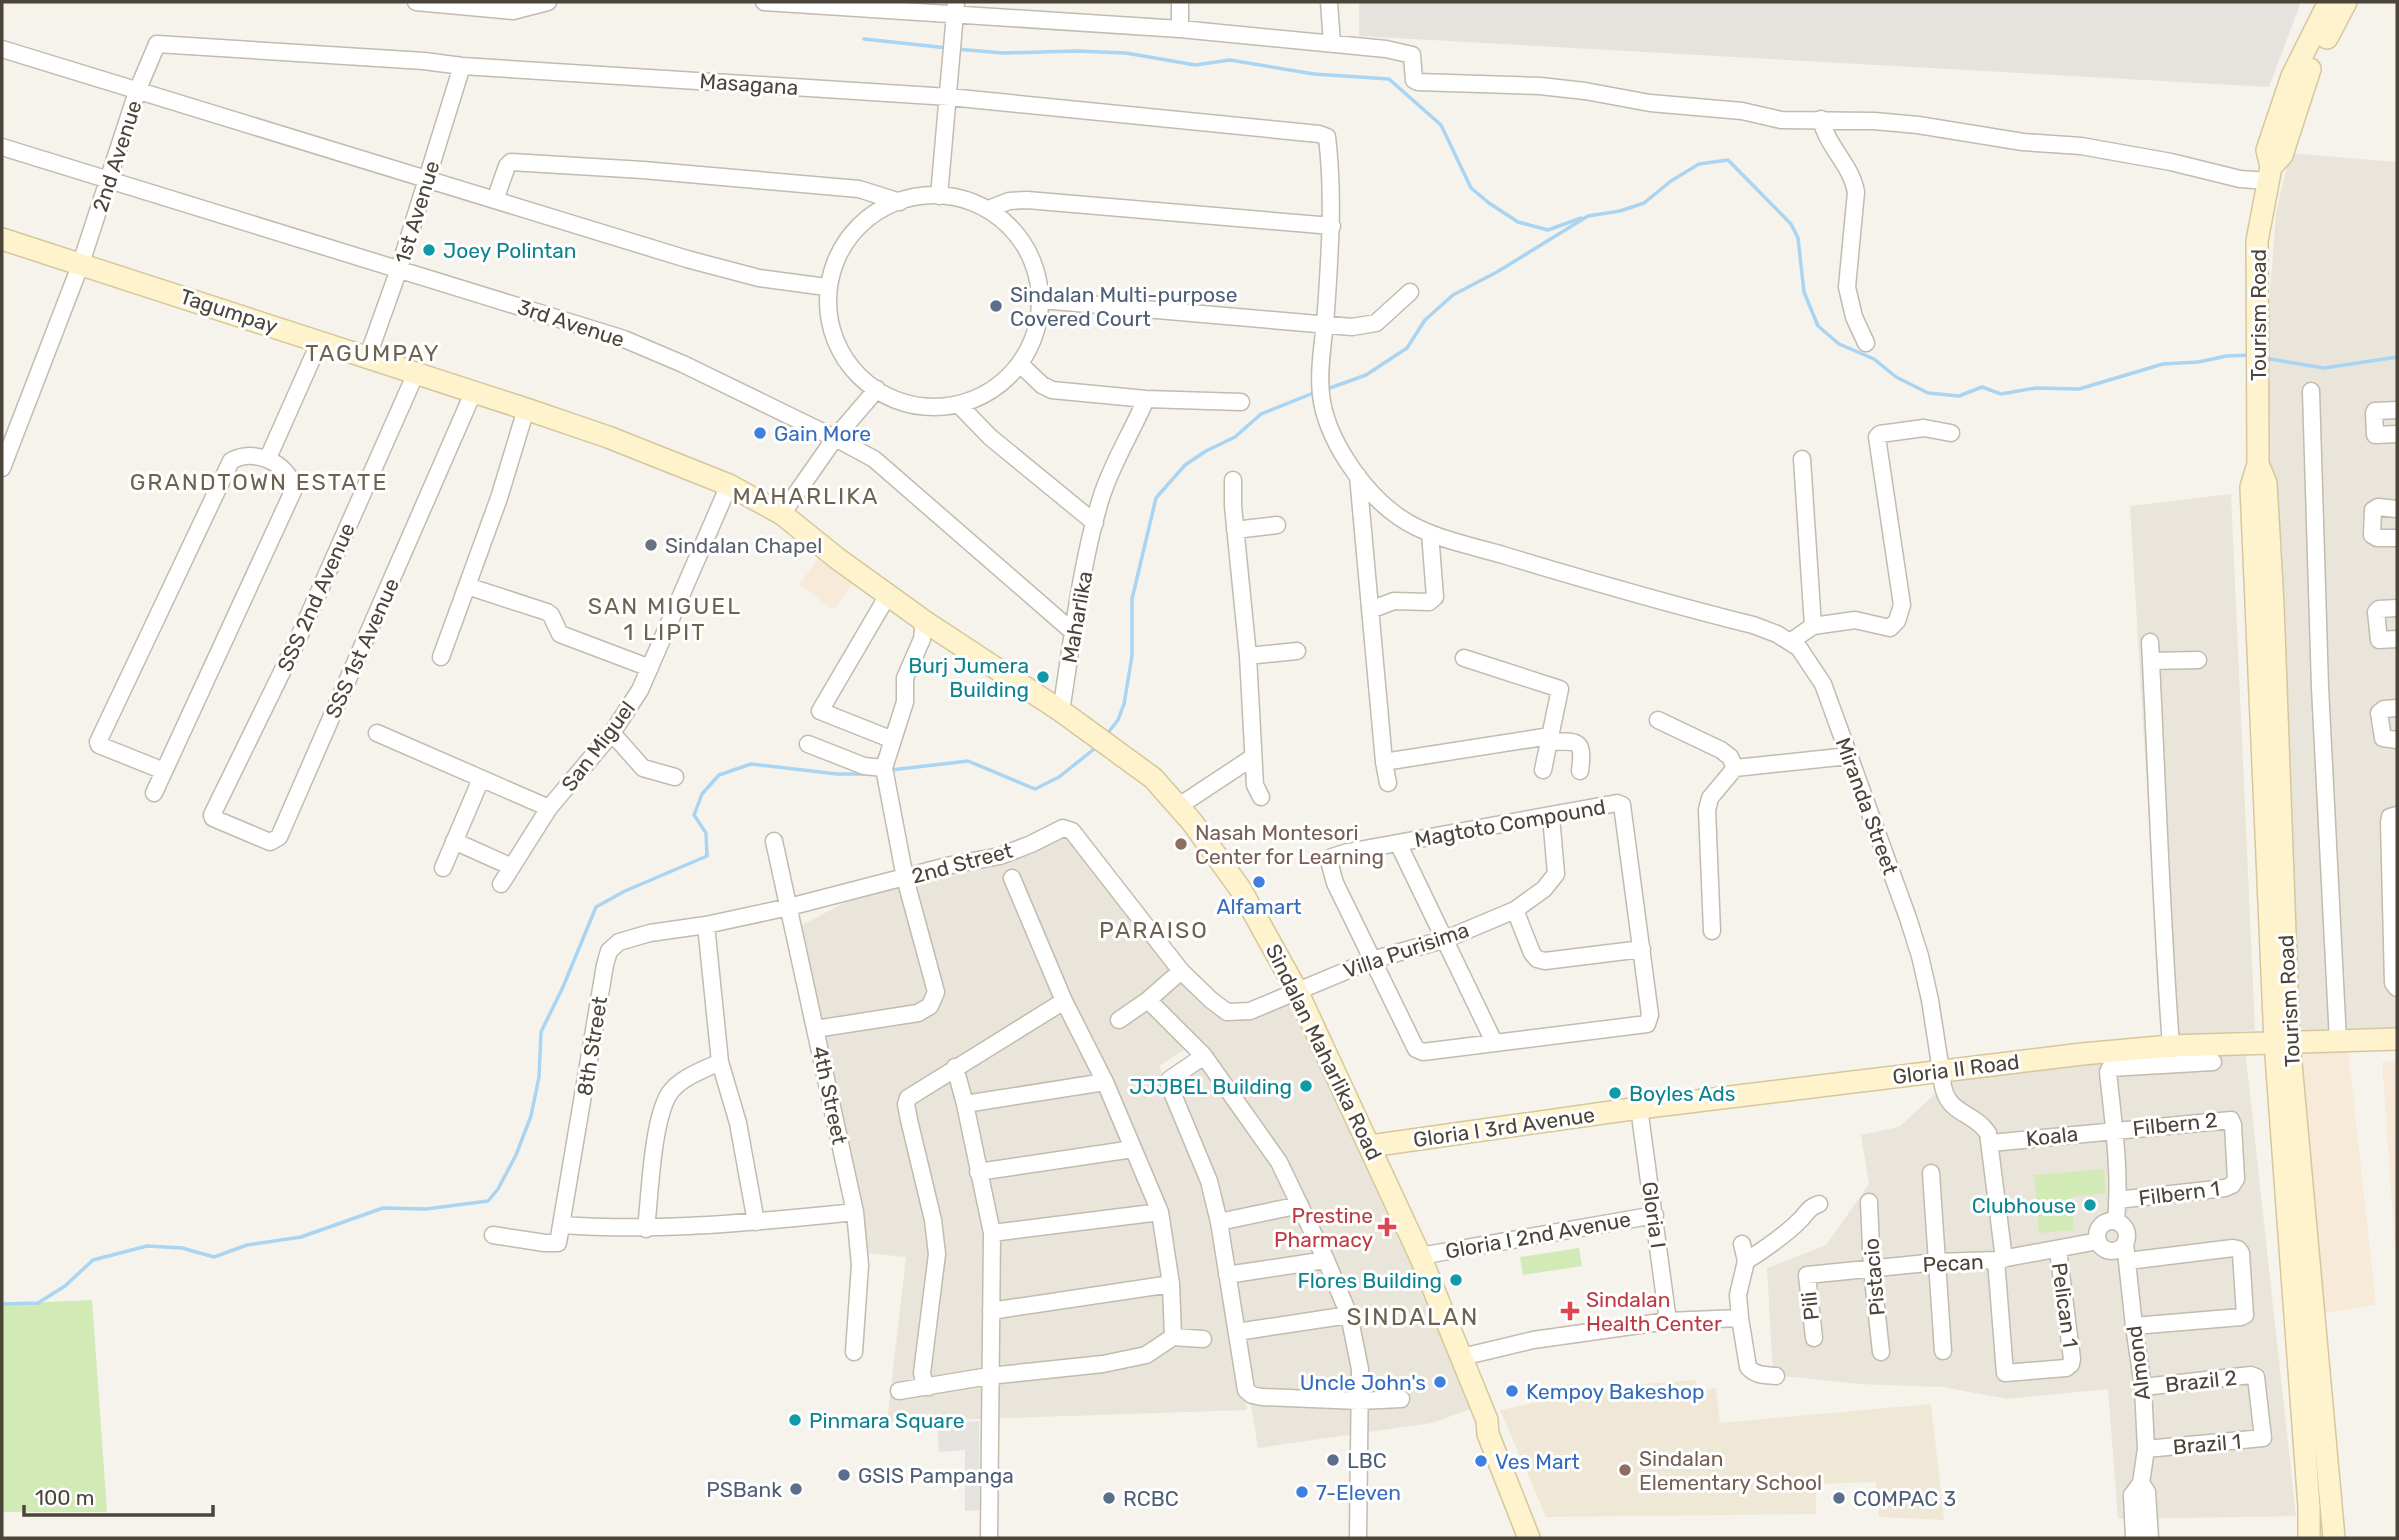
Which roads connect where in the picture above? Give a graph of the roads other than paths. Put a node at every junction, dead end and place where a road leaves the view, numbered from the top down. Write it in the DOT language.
graph roads {
  1 [pos="416,2"];
  2 [pos="548,2"];
  3 [pos="764,2"];
  4 [pos="1180,2"];
  5 [pos="1329,2"];
  6 [pos="2329,2"];
  7 [pos="2346,2"];
  8 [pos="809,3"];
  9 [pos="955,8"];
  10 [pos="1180,29"];
  11 [pos="1332,44"];
  12 [pos="154,46"];
  13 [pos="2,49"];
  14 [pos="462,66"];
  15 [pos="138,89"];
  16 [pos="949,97"];
  17 [pos="1821,119"];
  18 [pos="2,148"];
  19 [pos="2269,174"];
  20 [pos="426,180"];
  21 [pos="109,181"];
  22 [pos="939,196"];
  23 [pos="495,200"];
  24 [pos="900,202"];
  25 [pos="991,208"];
  26 [pos="1332,226"];
  27 [pos="2,239"];
  28 [pos="80,266"];
  29 [pos="399,269"];
  30 [pos="825,287"];
  31 [pos="1410,292"];
  32 [pos="1041,300"];
  33 [pos="1325,326"];
  34 [pos="320,341"];
  35 [pos="1866,343"];
  36 [pos="368,356"];
  37 [pos="1020,365"];
  38 [pos="416,373"];
  39 [pos="877,389"];
  40 [pos="2311,391"];
  41 [pos="473,393"];
  42 [pos="1146,399"];
  43 [pos="1241,402"];
  44 [pos="960,406"];
  45 [pos="526,409"];
  46 [pos="2397,410"];
  47 [pos="1951,433"];
  48 [pos="2397,434"];
  49 [pos="835,438"];
  50 [pos="268,458"];
  51 [pos="1802,459"];
  52 [pos="2,468"];
  53 [pos="1358,476"];
  54 [pos="1233,480"];
  55 [pos="729,485"];
  56 [pos="2397,509"];
  57 [pos="782,514"];
  58 [pos="1094,523"];
  59 [pos="1277,525"];
  60 [pos="1235,530"];
  61 [pos="1430,533"];
  62 [pos="2397,538"];
  63 [pos="467,586"];
  64 [pos="887,595"];
  65 [pos="2397,608"];
  66 [pos="1370,610"];
  67 [pos="924,621"];
  68 [pos="1813,626"];
  69 [pos="1073,632"];
  70 [pos="2397,639"];
  71 [pos="1790,642"];
  72 [pos="2150,642"];
  73 [pos="1297,651"];
  74 [pos="1248,656"];
  75 [pos="441,657"];
  76 [pos="1464,658"];
  77 [pos="2198,660"];
  78 [pos="2151,661"];
  79 [pos="650,668"];
  80 [pos="2397,709"];
  81 [pos="1061,711"];
  82 [pos="1658,720"];
  83 [pos="377,733"];
  84 [pos="612,733"];
  85 [pos="1550,739"];
  86 [pos="893,740"];
  87 [pos="2397,740"];
  88 [pos="808,744"];
  89 [pos="1849,756"];
  90 [pos="1252,757"];
  91 [pos="1384,762"];
  92 [pos="1735,768"];
  93 [pos="1543,770"];
  94 [pos="164,771"];
  95 [pos="1580,771"];
  96 [pos="886,775"];
  97 [pos="675,777"];
  98 [pos="481,779"];
  99 [pos="1388,783"];
  100 [pos="154,793"];
  101 [pos="1261,797"];
  102 [pos="1179,806"];
  103 [pos="549,808"];
  104 [pos="1551,816"];
  105 [pos="2395,816"];
  106 [pos="213,818"];
  107 [pos="454,841"];
  108 [pos="774,841"];
  109 [pos="1398,843"];
  110 [pos="512,867"];
  111 [pos="443,868"];
  112 [pos="905,878"];
  113 [pos="1012,878"];
  114 [pos="2394,882"];
  115 [pos="500,884"];
  116 [pos="789,907"];
  117 [pos="1515,909"];
  118 [pos="706,925"];
  119 [pos="1712,931"];
  120 [pos="1446,939"];
  121 [pos="1642,949"];
  122 [pos="1372,960"];
  123 [pos="2395,966"];
  124 [pos="1181,971"];
  125 [pos="2397,988"];
  126 [pos="1297,991"];
  127 [pos="1148,1000"];
  128 [pos="1064,1001"];
  129 [pos="1119,1020"];
  130 [pos="815,1029"];
  131 [pos="2397,1039"];
  132 [pos="2338,1041"];
  133 [pos="1494,1042"];
  134 [pos="2282,1042"];
  135 [pos="2171,1046"];
  136 [pos="1204,1056"];
  137 [pos="720,1062"];
  138 [pos="2213,1062"];
  139 [pos="955,1067"];
  140 [pos="1942,1075"];
  141 [pos="1105,1082"];
  142 [pos="965,1104"];
  143 [pos="1639,1108"];
  144 [pos="2114,1130"];
  145 [pos="1991,1143"];
  146 [pos="1370,1146"];
  147 [pos="1133,1149"];
  148 [pos="978,1172"];
  149 [pos="1931,1174"];
  150 [pos="2236,1179"];
  151 [pos="2118,1200"];
  152 [pos="1869,1202"];
  153 [pos="1819,1204"];
  154 [pos="1300,1205"];
  155 [pos="855,1212"];
  156 [pos="1160,1212"];
  157 [pos="1655,1215"];
  158 [pos="2116,1221"];
  159 [pos="756,1222"];
  160 [pos="1219,1222"];
  161 [pos="562,1225"];
  162 [pos="646,1229"];
  163 [pos="992,1233"];
  164 [pos="493,1235"];
  165 [pos="2098,1241"];
  166 [pos="2125,1243"];
  167 [pos="1742,1244"];
  168 [pos="2058,1250"];
  169 [pos="1420,1256"];
  170 [pos="2000,1259"];
  171 [pos="1326,1260"];
  172 [pos="1746,1261"];
  173 [pos="2128,1261"];
  174 [pos="1937,1262"];
  175 [pos="1872,1270"];
  176 [pos="1227,1275"];
  177 [pos="1807,1275"];
  178 [pos="1171,1284"];
  179 [pos="991,1311"];
  180 [pos="1349,1315"];
  181 [pos="1740,1318"];
  182 [pos="1668,1321"];
  183 [pos="2134,1326"];
  184 [pos="1237,1332"];
  185 [pos="1173,1337"];
  186 [pos="1814,1338"];
  187 [pos="1203,1339"];
  188 [pos="1943,1351"];
  189 [pos="854,1352"];
  190 [pos="1881,1352"];
  191 [pos="1462,1357"];
  192 [pos="989,1376"];
  193 [pos="1776,1376"];
  194 [pos="929,1387"];
  195 [pos="2143,1387"];
  196 [pos="899,1391"];
  197 [pos="1401,1399"];
  198 [pos="1359,1401"];
  199 [pos="1487,1420"];
  200 [pos="2263,1433"];
  201 [pos="2146,1449"];
  202 [pos="2141,1483"];
  203 [pos="989,1538"];
  204 [pos="1357,1538"];
  205 [pos="1529,1538"];
  206 [pos="1539,1538"];
  207 [pos="2134,1538"];
  208 [pos="2150,1538"];
  209 [pos="2309,1538"];
  210 [pos="2334,1538"];
  1 -- 2 [label="street"];
  3 -- 8 [label="street"];
  4 -- 10 [label="street"];
  5 -- 11 [label="street"];
  6 -- 19 [label="main road, Tourism Road"];
  7 -- 19 [label="main road, Tourism Road"];
  8 -- 9 [label="street"];
  9 -- 10 [label="street"];
  9 -- 16 [label="street"];
  10 -- 11 [label="street"];
  11 -- 17 [label="street"];
  12 -- 14 [label="street, Masagana"];
  12 -- 15 [label="street, 2nd Avenue"];
  13 -- 15 [label="street"];
  14 -- 16 [label="street, Masagana"];
  14 -- 20 [label="street, 1st Avenue"];
  15 -- 20 [label="street"];
  15 -- 21 [label="street, 2nd Avenue"];
  16 -- 22 [label="street"];
  16 -- 26 [label="street, Masagana"];
  17 -- 19 [label="street"];
  17 -- 35 [label="street"];
  18 -- 21 [label="street, 3rd Avenue"];
  19 -- 134 [label="main road, Tourism Road"];
  20 -- 23 [label="street"];
  20 -- 29 [label="street, 1st Avenue"];
  21 -- 28 [label="street, 2nd Avenue"];
  21 -- 29 [label="street, 3rd Avenue"];
  22 -- 24 [label="street"];
  22 -- 25 [label="street"];
  23 -- 24 [label="street"];
  23 -- 30 [label="street"];
  24 -- 30 [label="street"];
  25 -- 26 [label="street"];
  25 -- 32 [label="street"];
  26 -- 33 [label="street"];
  27 -- 28 [label="main road, Tagumpay"];
  28 -- 34 [label="main road, Tagumpay"];
  28 -- 52 [label="street, 2nd Avenue"];
  29 -- 36 [label="street, 1st Avenue"];
  29 -- 49 [label="street, 3rd Avenue"];
  30 -- 39 [label="street"];
  31 -- 33 [label="street"];
  32 -- 33 [label="street"];
  32 -- 37 [label="street"];
  33 -- 53 [label="street"];
  34 -- 36 [label="main road, Tagumpay"];
  34 -- 50 [label="street"];
  36 -- 38 [label="main road, Tagumpay"];
  37 -- 42 [label="street"];
  37 -- 44 [label="street"];
  38 -- 41 [label="main road, Tagumpay"];
  38 -- 106 [label="street, SSS 2nd Avenue"];
  39 -- 44 [label="street"];
  39 -- 49 [label="street"];
  40 -- 132 [label="street"];
  41 -- 45 [label="main road, Tagumpay"];
  41 -- 106 [label="street, SSS 1st Avenue"];
  42 -- 43 [label="street"];
  42 -- 58 [label="street, Maharlika"];
  44 -- 58 [label="street"];
  45 -- 55 [label="main road, Tagumpay"];
  45 -- 63 [label="street"];
  46 -- 48 [label="street"];
  47 -- 68 [label="street"];
  49 -- 57 [label="street"];
  49 -- 69 [label="street, 3rd Avenue"];
  50 -- 94 [label="street"];
  50 -- 94 [label="street"];
  51 -- 68 [label="street"];
  53 -- 61 [label="street, Miranda Street"];
  53 -- 66 [label="street"];
  54 -- 60 [label="street"];
  55 -- 57 [label="main road, Tagumpay"];
  55 -- 79 [label="street, San Miguel"];
  56 -- 62 [label="street"];
  57 -- 64 [label="main road, Sindalan Maharlika Road"];
  58 -- 69 [label="street, Maharlika"];
  59 -- 60 [label="street"];
  60 -- 74 [label="street"];
  61 -- 66 [label="street"];
  61 -- 71 [label="street, Miranda Street"];
  63 -- 75 [label="street"];
  63 -- 79 [label="street"];
  64 -- 67 [label="main road, Sindalan Maharlika Road"];
  64 -- 86 [label="street"];
  65 -- 70 [label="street"];
  66 -- 91 [label="street"];
  67 -- 81 [label="main road, Sindalan Maharlika Road"];
  67 -- 86 [label="street"];
  68 -- 71 [label="street"];
  69 -- 81 [label="street, Maharlika"];
  71 -- 89 [label="street, Miranda Street"];
  72 -- 78 [label="street"];
  73 -- 74 [label="street"];
  74 -- 90 [label="street"];
  76 -- 85 [label="street"];
  77 -- 78 [label="street"];
  78 -- 135 [label="street"];
  79 -- 84 [label="street, San Miguel"];
  80 -- 87 [label="street"];
  81 -- 102 [label="main road, Sindalan Maharlika Road"];
  82 -- 92 [label="street"];
  83 -- 98 [label="street"];
  84 -- 97 [label="street"];
  84 -- 103 [label="street, San Miguel"];
  85 -- 91 [label="street"];
  85 -- 93 [label="street"];
  85 -- 95 [label="street"];
  86 -- 96 [label="street"];
  88 -- 96 [label="street"];
  89 -- 92 [label="street"];
  89 -- 140 [label="street, Miranda Street"];
  90 -- 101 [label="street"];
  90 -- 102 [label="street"];
  91 -- 99 [label="street"];
  92 -- 119 [label="street"];
  94 -- 100 [label="street"];
  96 -- 112 [label="street"];
  98 -- 103 [label="street"];
  98 -- 107 [label="street"];
  102 -- 126 [label="main road, Sindalan Maharlika Road"];
  103 -- 110 [label="street, San Miguel"];
  104 -- 109 [label="street, Magtoto Compound"];
  104 -- 117 [label="street, Villa Purisima"];
  104 -- 121 [label="street, Magtoto Compound"];
  105 -- 114 [label="street"];
  107 -- 110 [label="street"];
  107 -- 111 [label="street"];
  108 -- 116 [label="street, 4th Street"];
  109 -- 120 [label="street"];
  109 -- 122 [label="street, Magtoto Compound"];
  110 -- 115 [label="street, San Miguel"];
  112 -- 116 [label="street, 2nd Street"];
  112 -- 124 [label="street, 2nd Street"];
  112 -- 130 [label="street"];
  113 -- 128 [label="street"];
  114 -- 123 [label="street"];
  116 -- 118 [label="street, 2nd Street"];
  116 -- 130 [label="street, 4th Street"];
  117 -- 120 [label="street, Villa Purisima"];
  117 -- 121 [label="street"];
  118 -- 137 [label="street"];
  118 -- 161 [label="street, 8th Street"];
  120 -- 122 [label="street, Villa Purisima"];
  120 -- 133 [label="street"];
  121 -- 133 [label="street"];
  122 -- 126 [label="street, Villa Purisima"];
  122 -- 133 [label="street"];
  123 -- 125 [label="street"];
  124 -- 126 [label="street, 2nd Street"];
  124 -- 127 [label="street"];
  126 -- 146 [label="main road, Sindalan Maharlika Road"];
  127 -- 129 [label="street"];
  127 -- 136 [label="street"];
  128 -- 139 [label="street"];
  128 -- 141 [label="street"];
  130 -- 155 [label="street, 4th Street"];
  131 -- 132 [label="main road, Gloria II Road"];
  132 -- 134 [label="main road, Gloria II Road"];
  134 -- 135 [label="main road, Gloria II Road"];
  134 -- 209 [label="main road, Tourism Road"];
  134 -- 210 [label="main road, Tourism Road"];
  135 -- 140 [label="main road, Gloria II Road"];
  136 -- 154 [label="street"];
  136 -- 160 [label="street"];
  137 -- 159 [label="street"];
  137 -- 162 [label="street"];
  138 -- 144 [label="street"];
  139 -- 142 [label="street"];
  139 -- 194 [label="street"];
  140 -- 143 [label="main road, Gloria II Road"];
  140 -- 145 [label="street, Miranda Street"];
  141 -- 142 [label="street"];
  141 -- 147 [label="street"];
  142 -- 148 [label="street"];
  143 -- 146 [label="main road, Gloria I 3rd Avenue"];
  143 -- 157 [label="street, Gloria I"];
  144 -- 145 [label="street, Koala"];
  144 -- 150 [label="street, Filbern 2"];
  144 -- 151 [label="street"];
  145 -- 170 [label="street"];
  146 -- 169 [label="main road, Sindalan Maharlika Road"];
  147 -- 148 [label="street"];
  147 -- 156 [label="street"];
  148 -- 163 [label="street"];
  149 -- 174 [label="street"];
  150 -- 151 [label="street, Filbern 1"];
  151 -- 158 [label="street"];
  152 -- 175 [label="street, Pistacio"];
  153 -- 172 [label="street"];
  154 -- 160 [label="street"];
  154 -- 171 [label="street"];
  155 -- 159 [label="street"];
  155 -- 189 [label="street, 4th Street"];
  156 -- 163 [label="street"];
  156 -- 178 [label="street"];
  157 -- 169 [label="street, Gloria I 2nd Avenue"];
  157 -- 182 [label="street, Gloria I"];
  158 -- 165 [label="street"];
  158 -- 166 [label="street"];
  159 -- 162 [label="street"];
  160 -- 176 [label="street"];
  161 -- 162 [label="street"];
  161 -- 164 [label="street, 8th Street"];
  163 -- 179 [label="street"];
  165 -- 166 [label="street"];
  165 -- 168 [label="street, Pecan"];
  166 -- 173 [label="street, Almond"];
  167 -- 172 [label="street"];
  168 -- 170 [label="street, Pecan"];
  168 -- 170 [label="street, Pelican 1"];
  169 -- 191 [label="main road, Sindalan Maharlika Road"];
  170 -- 174 [label="street, Pecan"];
  171 -- 176 [label="street"];
  171 -- 180 [label="street"];
  172 -- 181 [label="street"];
  173 -- 183 [label="street, Almond"];
  173 -- 183 [label="street"];
  174 -- 175 [label="street, Pecan"];
  174 -- 188 [label="street"];
  175 -- 177 [label="street, Pecan"];
  175 -- 190 [label="street, Pistacio"];
  176 -- 184 [label="street"];
  177 -- 186 [label="street, Pili"];
  178 -- 179 [label="street"];
  178 -- 185 [label="street"];
  179 -- 192 [label="street"];
  180 -- 184 [label="street"];
  180 -- 198 [label="street"];
  181 -- 182 [label="street"];
  181 -- 193 [label="street"];
  182 -- 191 [label="street"];
  183 -- 195 [label="street, Almond"];
  184 -- 198 [label="street"];
  185 -- 187 [label="street"];
  185 -- 192 [label="street"];
  191 -- 199 [label="main road, Sindalan Maharlika Road"];
  192 -- 194 [label="street"];
  192 -- 203 [label="street"];
  194 -- 196 [label="street"];
  195 -- 200 [label="street, Brazil 2"];
  195 -- 201 [label="street, Almond"];
  197 -- 198 [label="street"];
  198 -- 204 [label="street"];
  199 -- 205 [label="main road, Sindalan Maharlika Road"];
  199 -- 206 [label="main road, Sindalan Maharlika Road"];
  200 -- 201 [label="street, Brazil 1"];
  201 -- 202 [label="street, Almond"];
  202 -- 207 [label="street, Almond"];
  202 -- 208 [label="street, Almond"];
}
